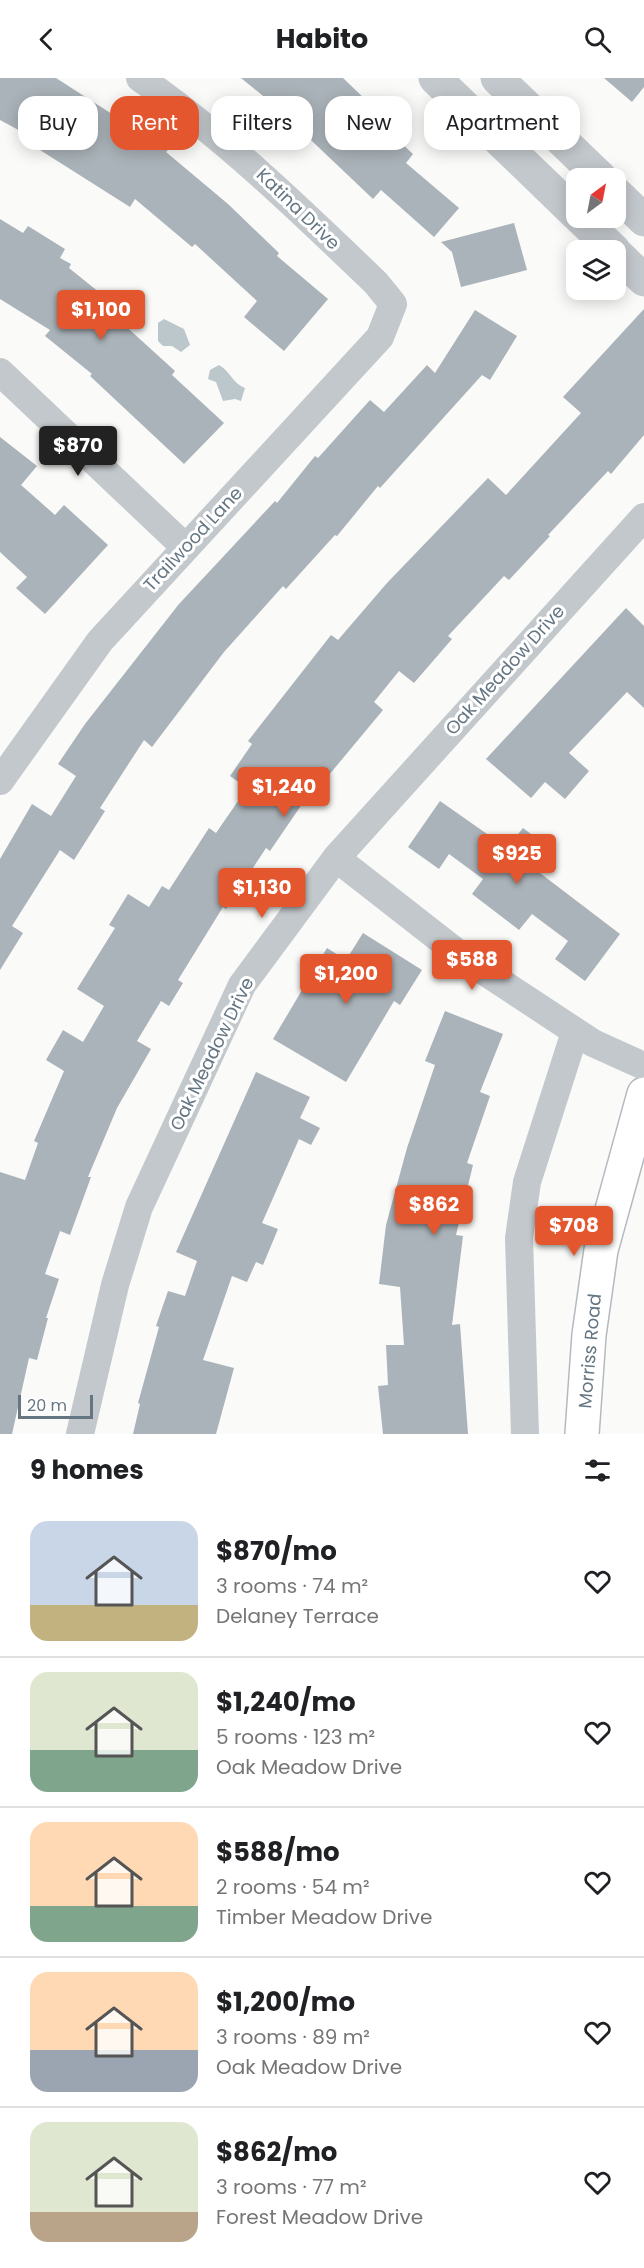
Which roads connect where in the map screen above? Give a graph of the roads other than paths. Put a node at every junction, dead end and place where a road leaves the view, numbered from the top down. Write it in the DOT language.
graph roads {
  1 [pos="140,78"];
  2 [pos="497,78"];
  3 [pos="446,82"];
  4 [pos="591,168"];
  5 [pos="626,203"];
  6 [pos="566,204"];
  7 [pos="644,220"];
  8 [pos="590,228"];
  9 [pos="602,240"];
  10 [pos="626,263"];
  11 [pos="644,280"];
  12 [pos="393,304"];
  13 [pos="0,372"];
  14 [pos="644,518"];
  15 [pos="186,548"];
  16 [pos="0,781"];
  17 [pos="336,858"];
  18 [pos="575,1032"];
  19 [pos="644,1066"];
  20 [pos="644,1094"];
  21 [pos="80,1434"];
  22 [pos="525,1434"];
  23 [pos="582,1434"];
  1 -- 12 [label="street, Katina Drive"];
  2 -- 4 [label="street"];
  3 -- 6 [label="street"];
  5 -- 7 [label="street"];
  8 -- 9 [label="street"];
  10 -- 11 [label="street"];
  12 -- 15 [label="street, Trailwood Lane"];
  13 -- 15 [label="street"];
  14 -- 17 [label="street, Oak Meadow Drive"];
  15 -- 16 [label="street, Trailwood Lane"];
  17 -- 18 [label="street"];
  17 -- 21 [label="street, Oak Meadow Drive"];
  18 -- 19 [label="street"];
  18 -- 22 [label="street"];
  20 -- 23 [label="main road, Morriss Road"];
}
